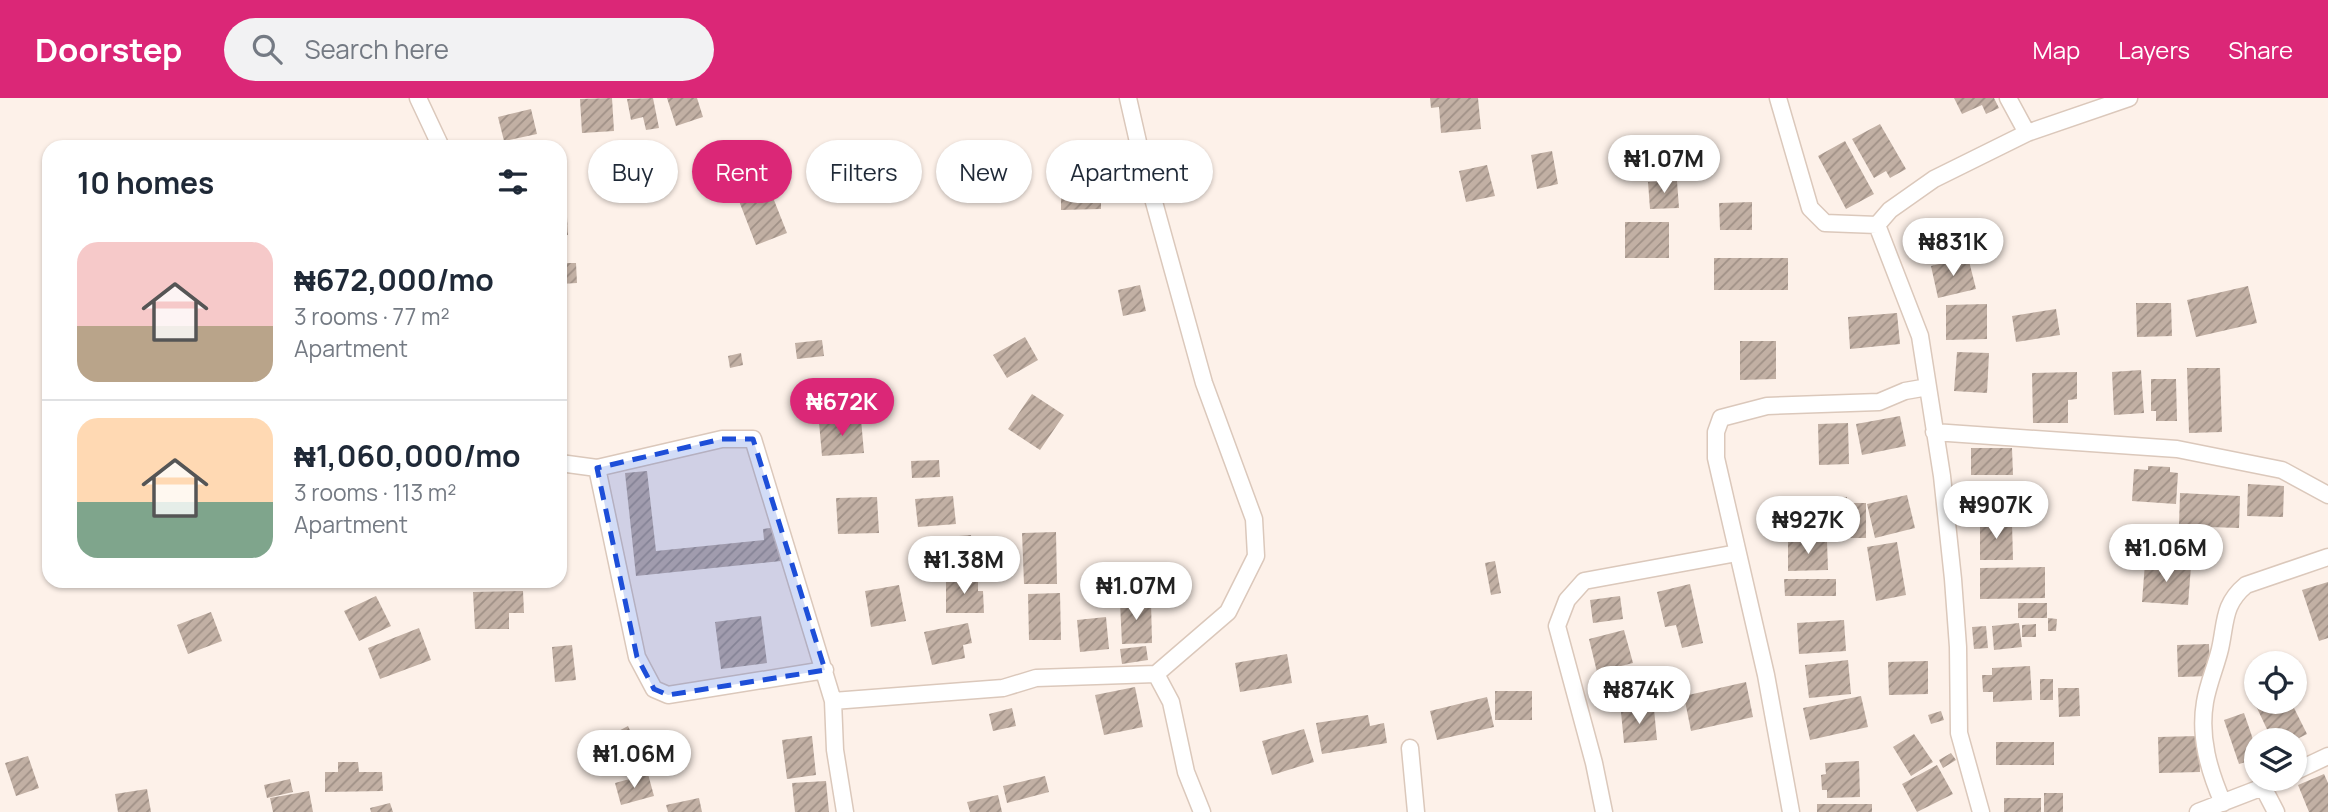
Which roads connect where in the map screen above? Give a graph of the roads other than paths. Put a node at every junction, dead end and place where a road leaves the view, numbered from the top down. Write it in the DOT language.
graph roads {
  1 [pos="418,98"];
  2 [pos="1128,98"];
  3 [pos="1778,98"];
  4 [pos="2008,98"];
  5 [pos="2129,98"];
  6 [pos="2027,133"];
  7 [pos="438,140"];
  8 [pos="1877,225"];
  9 [pos="1928,387"];
  10 [pos="1934,432"];
  11 [pos="567,464"];
  12 [pos="597,468"];
  13 [pos="2328,495"];
  14 [pos="1737,553"];
  15 [pos="2328,557"];
  16 [pos="825,670"];
  17 [pos="1156,674"];
  18 [pos="833,701"];
  19 [pos="1410,748"];
  20 [pos="2328,757"];
  21 [pos="2307,766"];
  22 [pos="2253,791"];
  23 [pos="2265,791"];
  24 [pos="2223,803"];
  25 [pos="1199,811"];
  26 [pos="845,812"];
  27 [pos="1416,812"];
  28 [pos="1604,812"];
  29 [pos="1791,812"];
  30 [pos="1981,812"];
  31 [pos="2198,812"];
  32 [pos="2276,812"];
  1 -- 7 [label="street"];
  2 -- 17 [label="street"];
  3 -- 8 [label="street"];
  4 -- 6 [label="street"];
  5 -- 6 [label="street"];
  6 -- 8 [label="street"];
  8 -- 9 [label="street"];
  9 -- 10 [label="street"];
  9 -- 14 [label="street"];
  10 -- 13 [label="street"];
  10 -- 30 [label="street"];
  11 -- 12 [label="street"];
  12 -- 16 [label="street"];
  12 -- 16 [label="street"];
  14 -- 28 [label="street"];
  14 -- 29 [label="street"];
  15 -- 24 [label="street"];
  16 -- 18 [label="street"];
  17 -- 18 [label="street"];
  17 -- 25 [label="street"];
  18 -- 26 [label="street"];
  19 -- 27 [label="street"];
  20 -- 21 [label="street"];
  22 -- 24 [label="street"];
  23 -- 32 [label="street"];
  24 -- 31 [label="street"];
}
